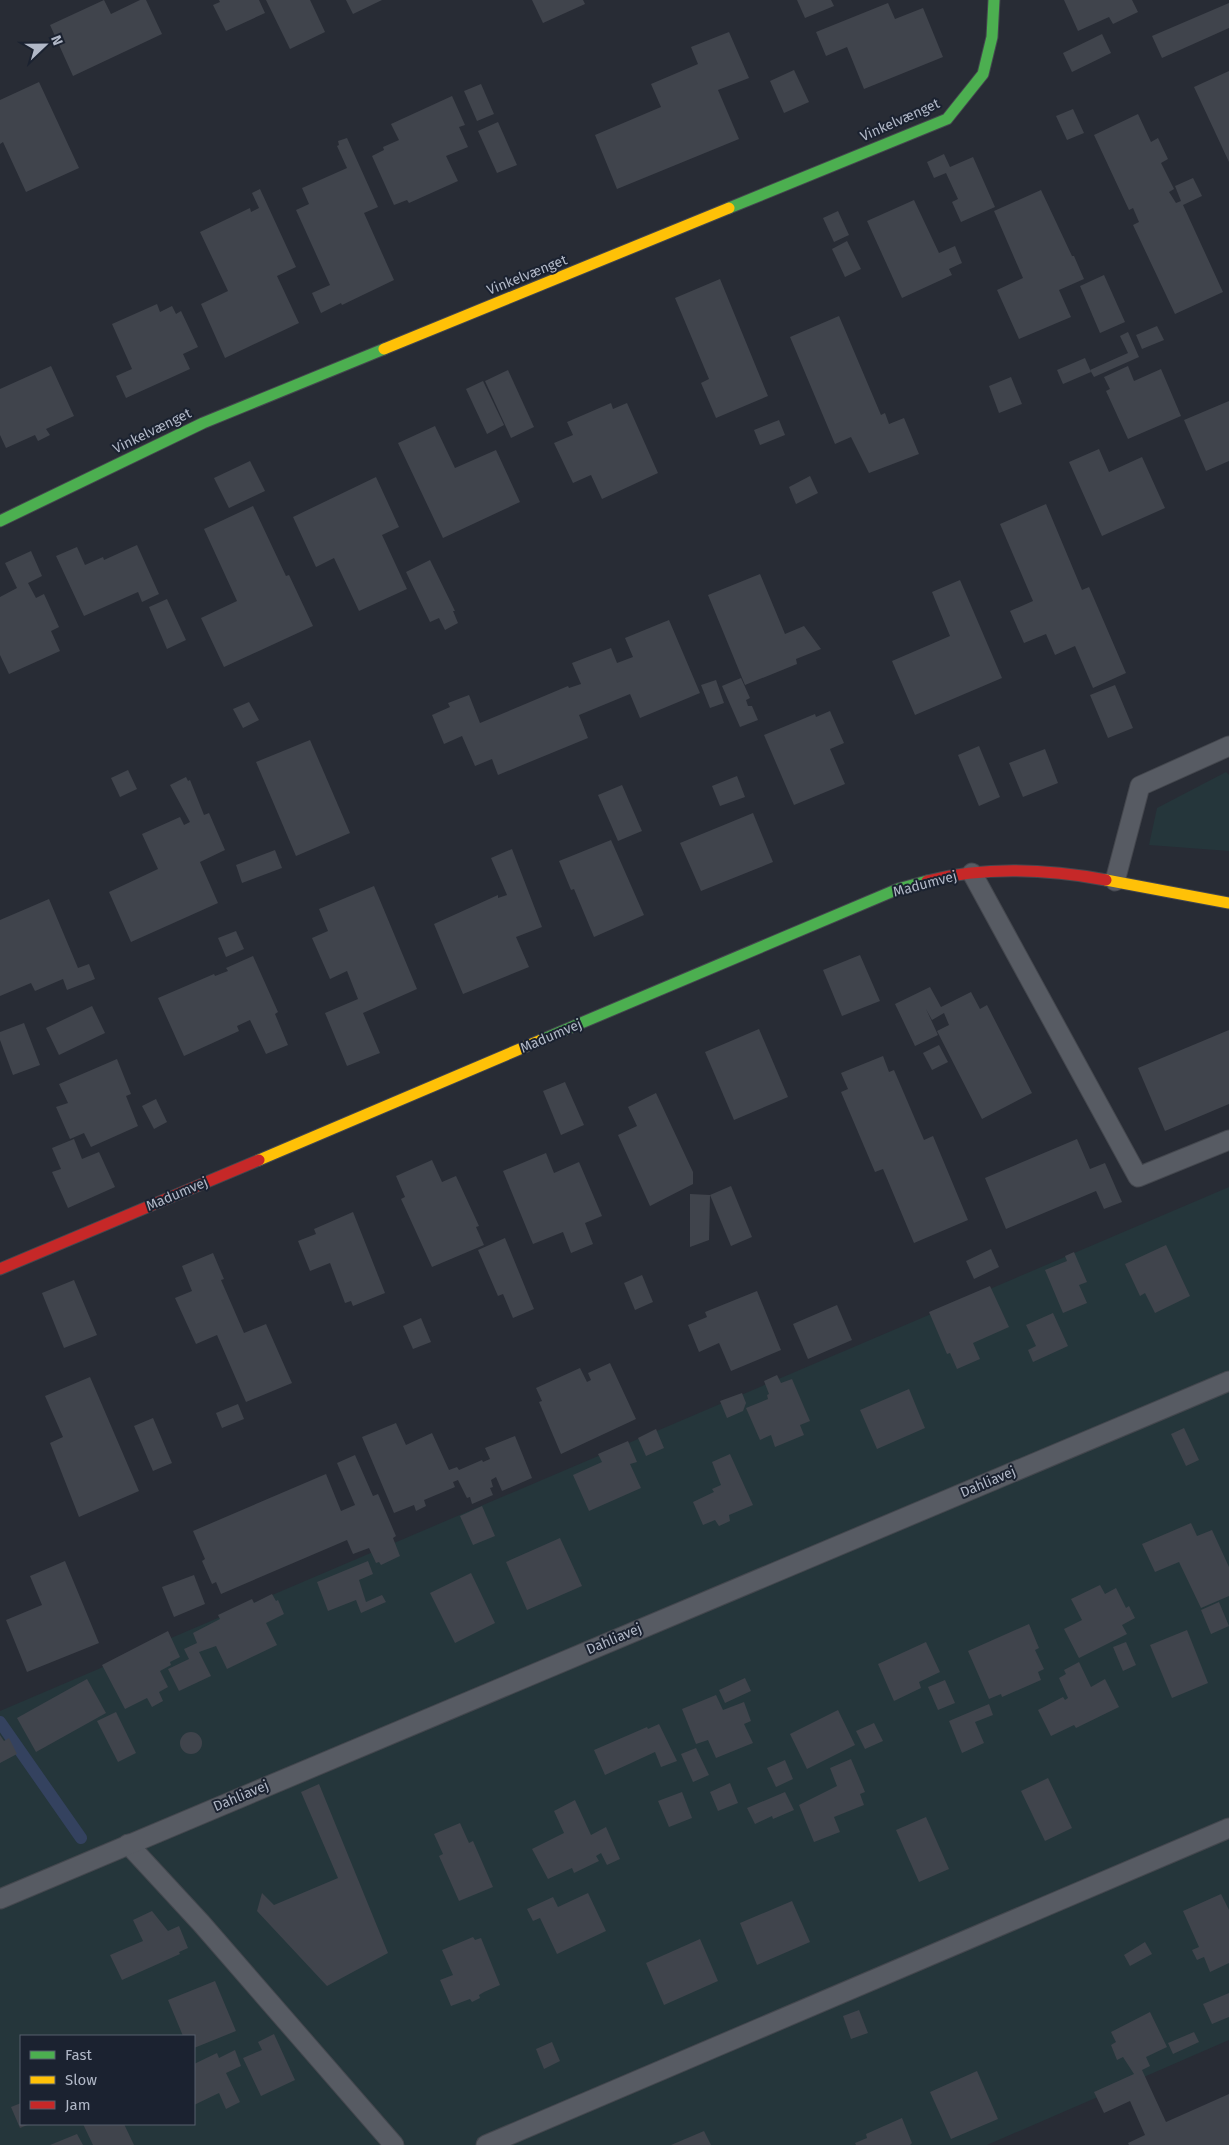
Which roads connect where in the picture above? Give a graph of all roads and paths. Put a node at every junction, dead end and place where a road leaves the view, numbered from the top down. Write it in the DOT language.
graph roads {
  1 [pos="994,0"];
  2 [pos="0,521"];
  3 [pos="1229,746"];
  4 [pos="972,873"];
  5 [pos="1115,881"];
  6 [pos="1229,902"];
  7 [pos="1229,1140"];
  8 [pos="0,1268"];
  9 [pos="1229,1380"];
  10 [pos="1229,1828"];
  11 [pos="128,1844"];
  12 [pos="0,1899"];
  13 [pos="394,2145"];
  14 [pos="486,2145"];
  1 -- 2 [label="street, Vinkelvænget"];
  3 -- 5 [label="lane"];
  4 -- 5 [label="street, Madumvej"];
  4 -- 7 [label="lane"];
  4 -- 8 [label="street, Madumvej"];
  5 -- 6 [label="street, Madumvej"];
  9 -- 11 [label="lane, Dahliavej"];
  10 -- 14 [label="lane"];
  11 -- 12 [label="lane, Dahliavej"];
  11 -- 13 [label="lane"];
}
